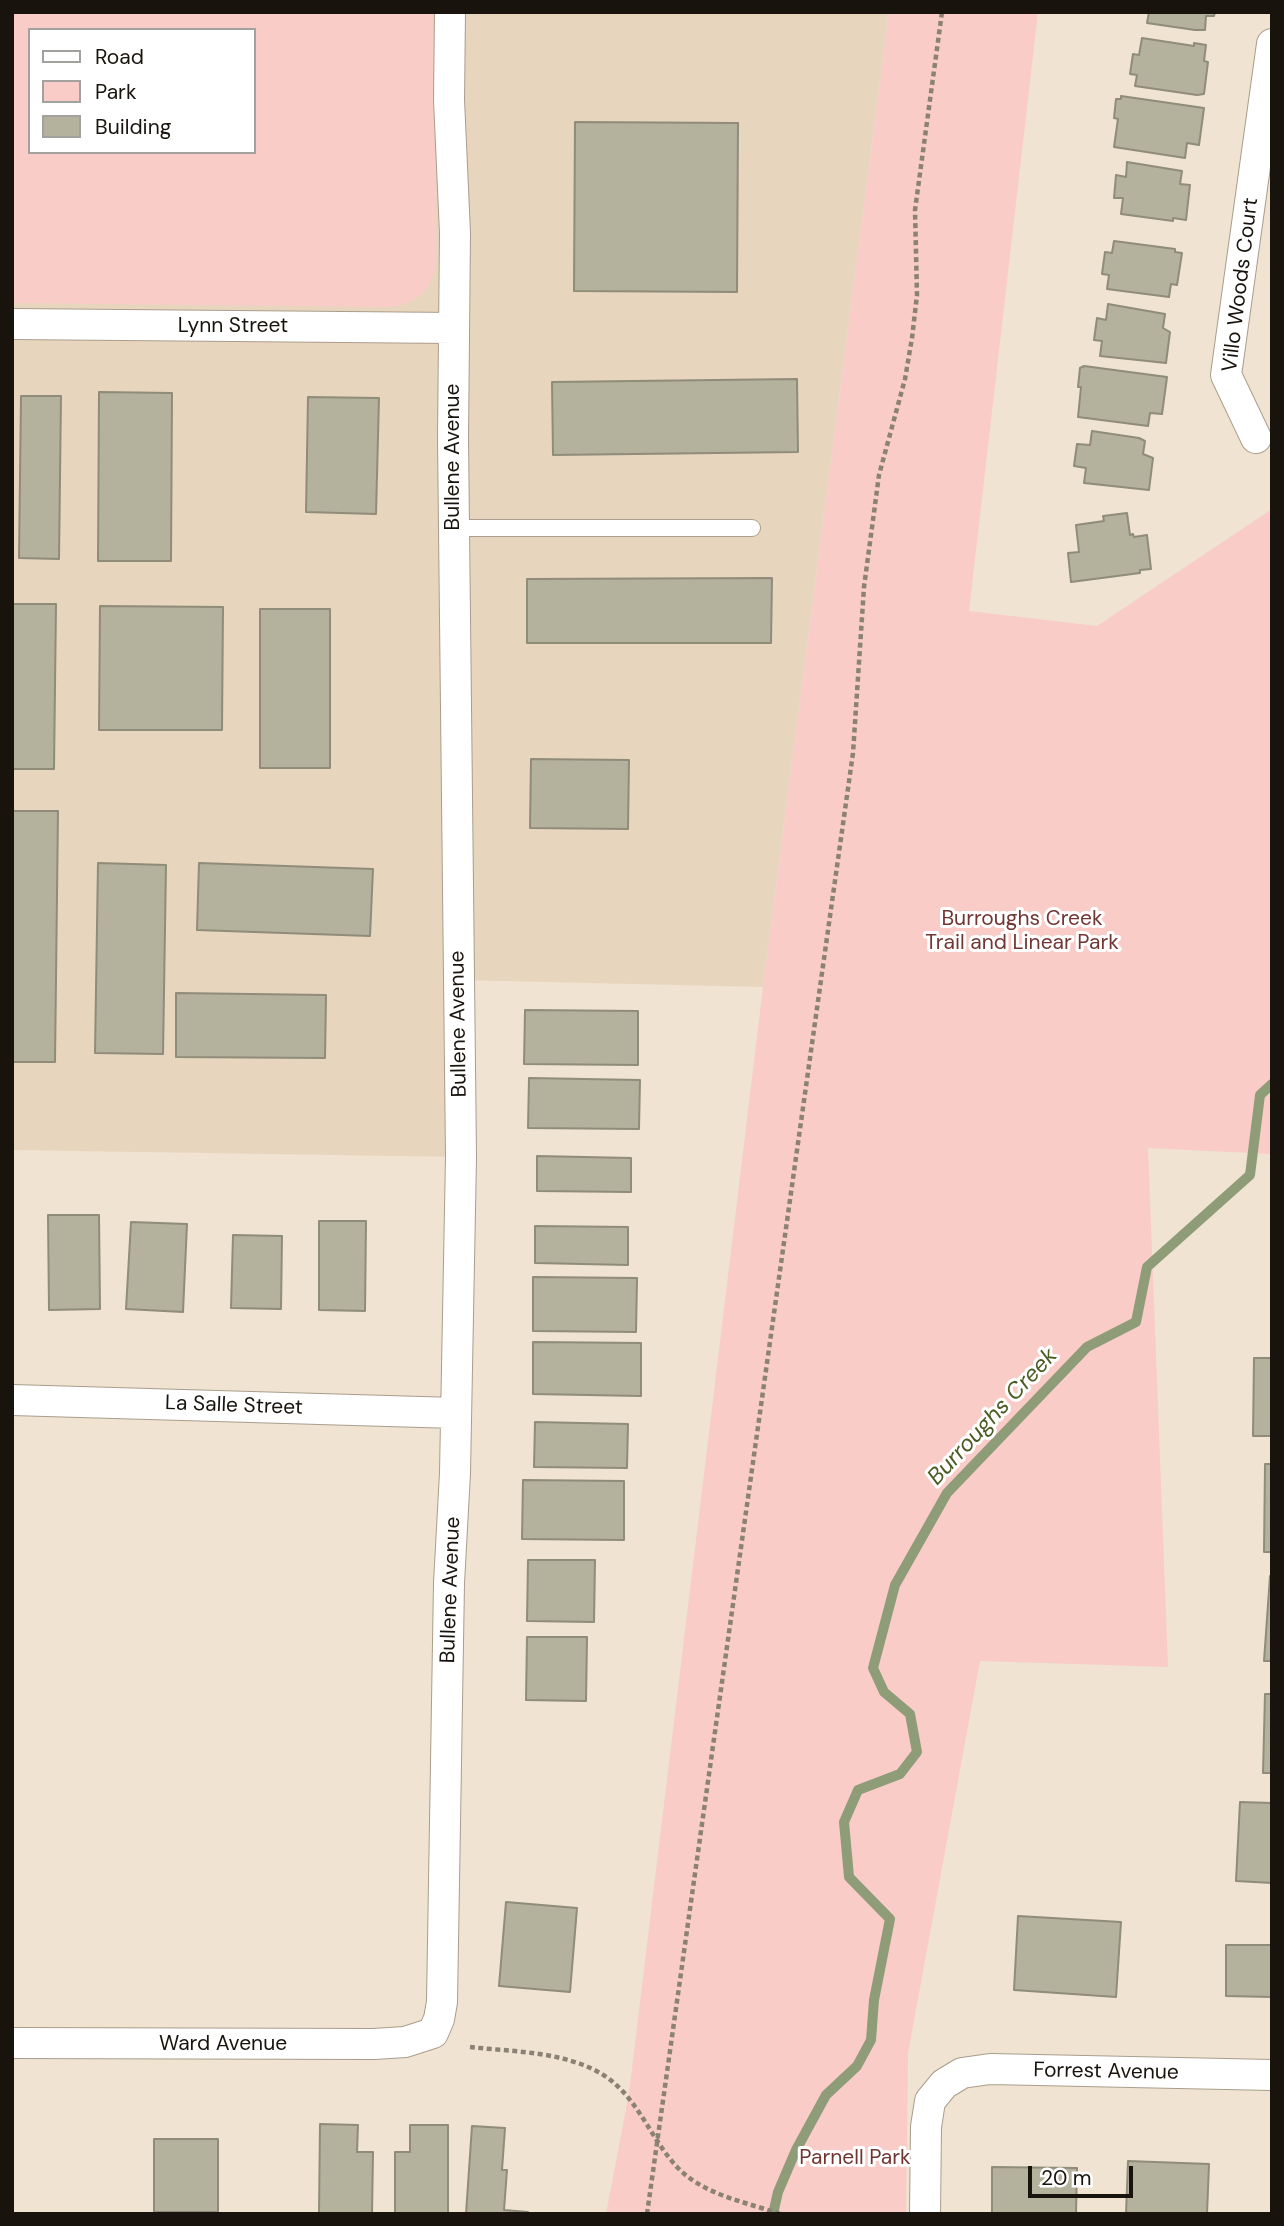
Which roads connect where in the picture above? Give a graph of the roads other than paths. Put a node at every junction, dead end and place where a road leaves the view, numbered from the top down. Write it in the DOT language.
graph roads {
  1 [pos="450,12"];
  2 [pos="1272,44"];
  3 [pos="1264,161"];
  4 [pos="12,324"];
  5 [pos="454,327"];
  6 [pos="1256,438"];
  7 [pos="453,528"];
  8 [pos="752,528"];
  9 [pos="12,1400"];
  10 [pos="456,1413"];
  11 [pos="433,2033"];
  12 [pos="12,2043"];
  13 [pos="1272,2075"];
  14 [pos="925,2214"];
  1 -- 5 [label="street, Bullene Avenue"];
  2 -- 3 [label="street, Villo Woods Court"];
  3 -- 6 [label="street, Villo Woods Court"];
  4 -- 5 [label="street, Lynn Street"];
  5 -- 7 [label="street, Bullene Avenue"];
  7 -- 8 [label="lane"];
  7 -- 10 [label="street, Bullene Avenue"];
  9 -- 10 [label="street, La Salle Street"];
  10 -- 11 [label="street, Bullene Avenue"];
  11 -- 12 [label="street, Ward Avenue"];
  13 -- 14 [label="street, Forrest Avenue"];
}
